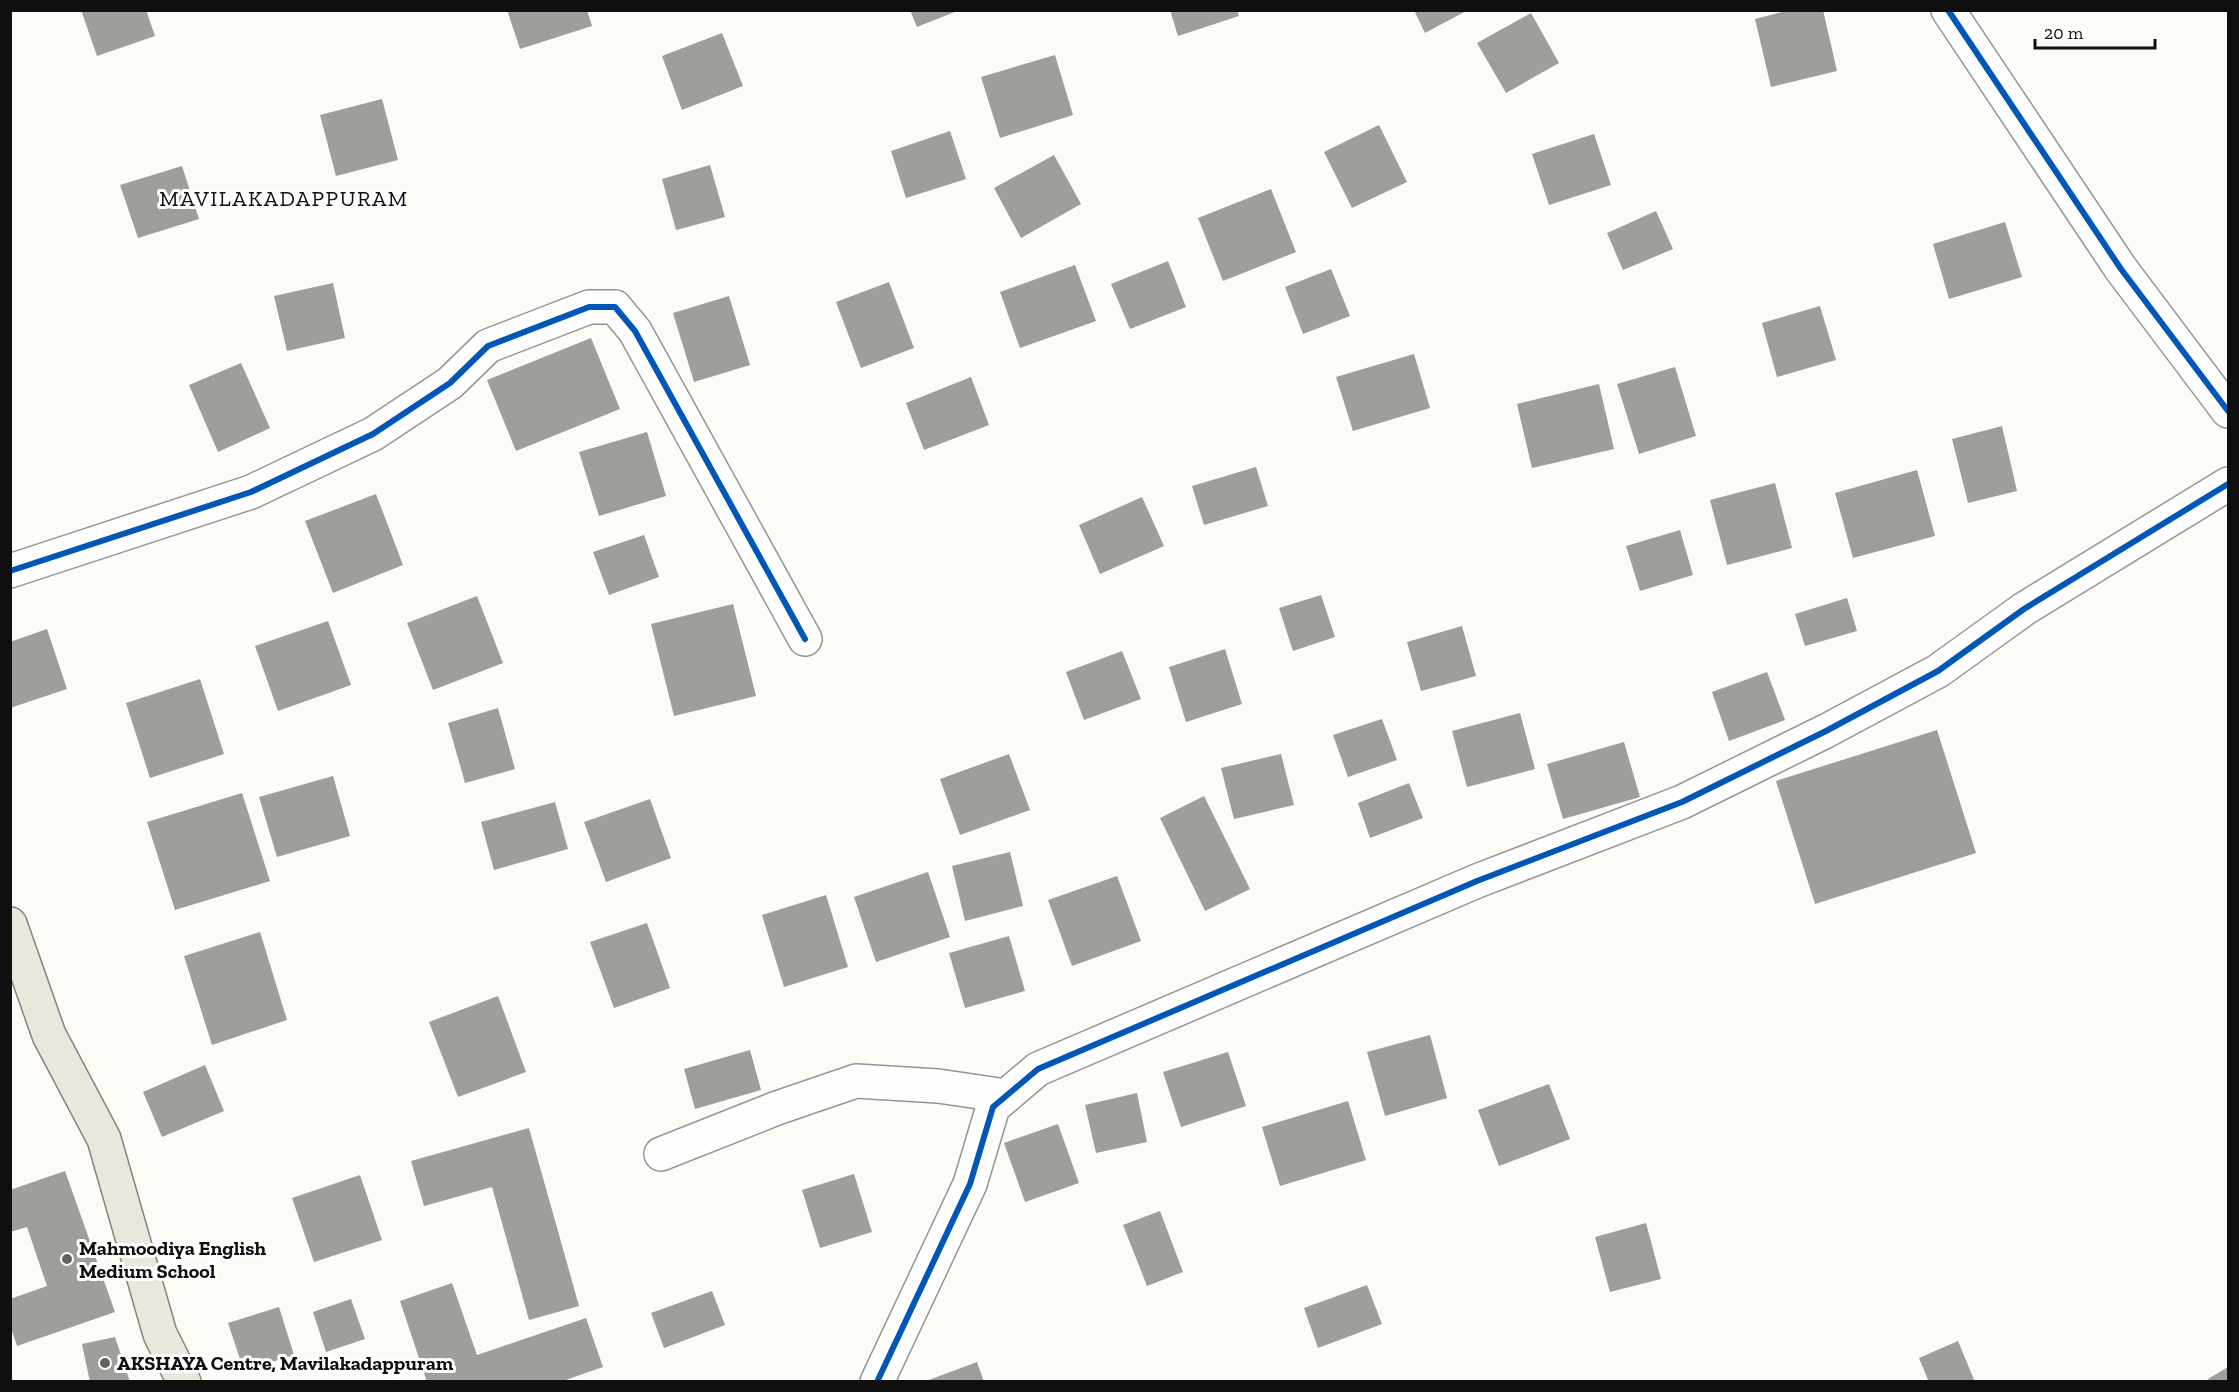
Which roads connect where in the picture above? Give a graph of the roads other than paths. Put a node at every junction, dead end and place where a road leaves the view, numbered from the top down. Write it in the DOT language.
graph roads {
  1 [pos="1948,10"];
  2 [pos="2229,411"];
  3 [pos="2229,484"];
  4 [pos="10,571"];
  5 [pos="805,639"];
  6 [pos="10,924"];
  7 [pos="1006,1096"];
  8 [pos="661,1154"];
  9 [pos="184,1382"];
  10 [pos="877,1382"];
  1 -- 2 [label="street"];
  3 -- 7 [label="street"];
  4 -- 5 [label="street"];
  6 -- 9 [label="main road"];
  7 -- 8 [label="street"];
  7 -- 10 [label="street"];
}
